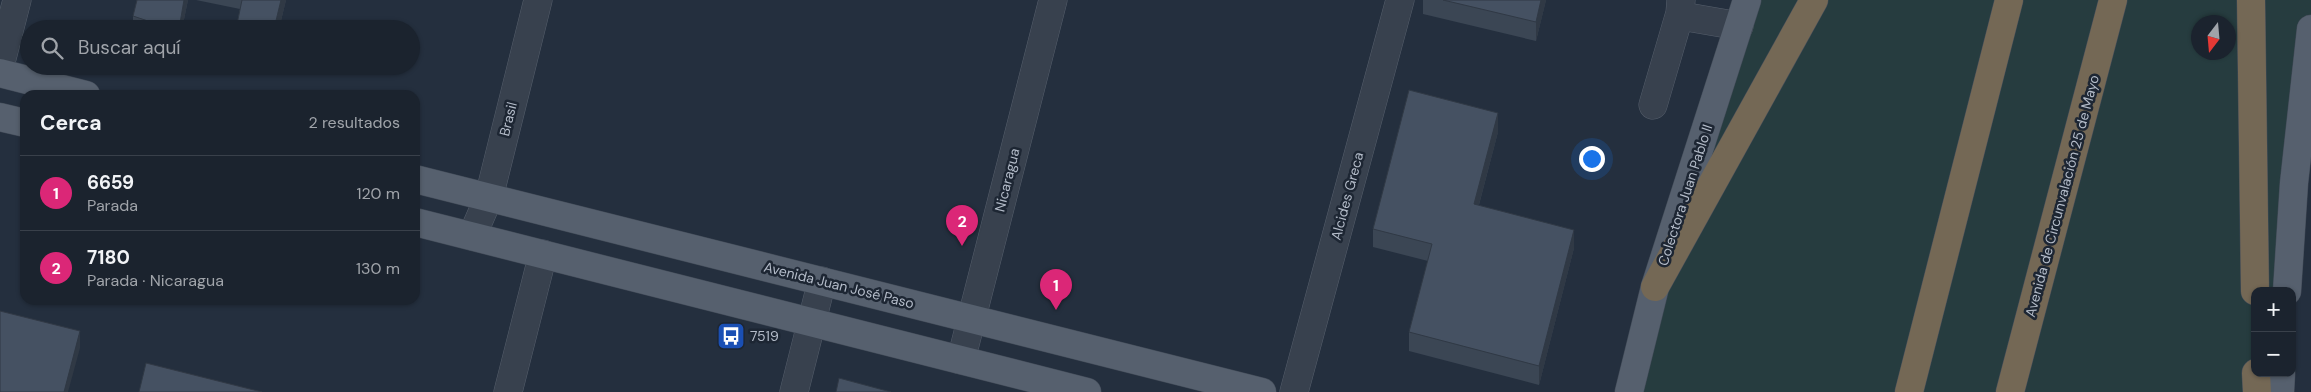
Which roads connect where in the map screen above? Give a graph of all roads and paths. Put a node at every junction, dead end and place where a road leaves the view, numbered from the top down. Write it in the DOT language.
graph roads {
  1 [pos="17,0"];
  2 [pos="538,0"];
  3 [pos="1053,0"];
  4 [pos="1400,0"];
  5 [pos="1748,0"];
  6 [pos="1814,0"];
  7 [pos="2009,0"];
  8 [pos="2114,0"];
  9 [pos="2251,0"];
  10 [pos="1681,6"];
  11 [pos="1739,26"];
  12 [pos="2311,29"];
  13 [pos="0,66"];
  14 [pos="0,73"];
  15 [pos="66,90"];
  16 [pos="1653,105"];
  17 [pos="0,117"];
  18 [pos="20,122"];
  19 [pos="420,180"];
  20 [pos="489,197"];
  21 [pos="420,223"];
  22 [pos="472,236"];
  23 [pos="543,254"];
  24 [pos="822,281"];
  25 [pos="1655,287"];
  26 [pos="2255,287"];
  27 [pos="2286,287"];
  28 [pos="971,318"];
  29 [pos="812,322"];
  30 [pos="960,360"];
  31 [pos="2256,377"];
  32 [pos="2281,377"];
  33 [pos="1054,388"];
  34 [pos="508,392"];
  35 [pos="794,392"];
  36 [pos="1087,392"];
  37 [pos="1262,392"];
  38 [pos="1294,392"];
  39 [pos="1629,392"];
  40 [pos="1909,392"];
  41 [pos="2010,392"];
  42 [pos="2257,392"];
  43 [pos="2280,392"];
  1 -- 13 [label="street"];
  2 -- 20 [label="street, Brasil"];
  3 -- 28 [label="street, Nicaragua"];
  4 -- 38 [label="street, Alcides Greca"];
  5 -- 11 [label="main road, Colectora Juan Pablo II"];
  6 -- 25 [label="highway"];
  7 -- 40 [label="highway"];
  8 -- 41 [label="highway, Avenida de Circunvalación 25 de Mayo"];
  9 -- 26 [label="highway"];
  10 -- 11 [label="street"];
  10 -- 16 [label="street"];
  11 -- 25 [label="main road, Colectora Juan Pablo II"];
  12 -- 27 [label="main road"];
  14 -- 15 [label="main road"];
  17 -- 18 [label="main road"];
  19 -- 20 [label="main road, Avenida Juan José Paso"];
  20 -- 22 [label="street, Brasil"];
  20 -- 24 [label="main road, Avenida Juan José Paso"];
  21 -- 22 [label="main road"];
  22 -- 23 [label="main road"];
  23 -- 29 [label="main road"];
  23 -- 34 [label="street"];
  24 -- 28 [label="main road, Avenida Juan José Paso"];
  24 -- 29 [label="street"];
  25 -- 39 [label="main road, Colectora Juan Pablo II"];
  28 -- 30 [label="street, Nicaragua"];
  28 -- 37 [label="main road, Avenida Juan José Paso"];
  29 -- 30 [label="main road"];
  29 -- 35 [label="street"];
  30 -- 33 [label="main road"];
  31 -- 42 [label="highway"];
  32 -- 43 [label="main road"];
  33 -- 36 [label="main road"];
}
